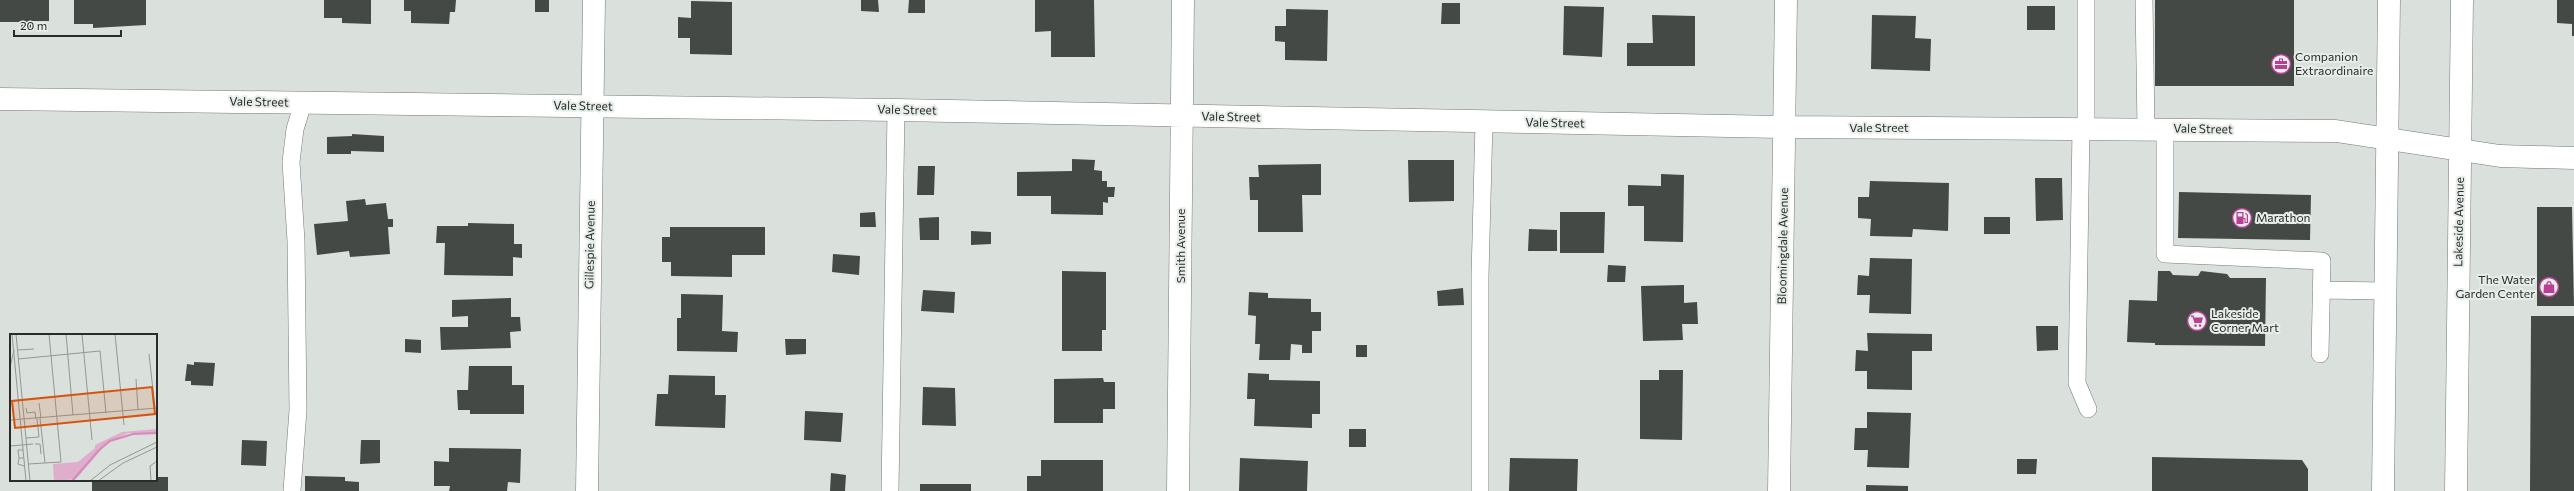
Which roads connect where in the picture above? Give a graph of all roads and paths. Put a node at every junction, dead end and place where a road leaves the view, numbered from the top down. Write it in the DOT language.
graph roads {
  1 [pos="594,0"];
  2 [pos="1183,0"];
  3 [pos="1786,0"];
  4 [pos="2086,0"];
  5 [pos="2144,0"];
  6 [pos="2388,0"];
  7 [pos="2462,0"];
  8 [pos="0,99"];
  9 [pos="303,103"];
  10 [pos="592,106"];
  11 [pos="896,110"];
  12 [pos="1182,116"];
  13 [pos="1484,122"];
  14 [pos="1785,127"];
  15 [pos="2084,128"];
  16 [pos="2156,129"];
  17 [pos="2388,137"];
  18 [pos="2460,149"];
  19 [pos="2574,158"];
  20 [pos="2321,290"];
  21 [pos="2385,290"];
  22 [pos="2320,354"];
  23 [pos="2088,408"];
  24 [pos="292,491"];
  25 [pos="587,491"];
  26 [pos="890,491"];
  27 [pos="1178,491"];
  28 [pos="1480,491"];
  29 [pos="1779,491"];
  30 [pos="2383,491"];
  31 [pos="2456,491"];
  1 -- 10 [label="street, Gillespie Avenue"];
  2 -- 12 [label="street, Smith Avenue"];
  3 -- 14 [label="street, Bloomingdale Avenue"];
  4 -- 15 [label="lane"];
  5 -- 16 [label="lane"];
  6 -- 17 [label="street"];
  7 -- 18 [label="street, Lakeside Avenue"];
  8 -- 9 [label="street, Vale Street"];
  9 -- 10 [label="street, Vale Street"];
  9 -- 24 [label="lane"];
  10 -- 11 [label="street, Vale Street"];
  10 -- 25 [label="street, Gillespie Avenue"];
  11 -- 12 [label="street, Vale Street"];
  11 -- 26 [label="lane"];
  12 -- 13 [label="street, Vale Street"];
  12 -- 27 [label="street, Smith Avenue"];
  13 -- 14 [label="street, Vale Street"];
  13 -- 28 [label="lane"];
  14 -- 15 [label="street, Vale Street"];
  14 -- 29 [label="street, Bloomingdale Avenue"];
  15 -- 16 [label="street, Vale Street"];
  15 -- 23 [label="lane"];
  16 -- 17 [label="street, Vale Street"];
  16 -- 20 [label="lane"];
  17 -- 18 [label="street, Vale Street"];
  17 -- 21 [label="street"];
  18 -- 19 [label="street, Vale Street"];
  18 -- 31 [label="street, Lakeside Avenue"];
  20 -- 21 [label="lane"];
  20 -- 22 [label="lane"];
  21 -- 30 [label="street"];
}
